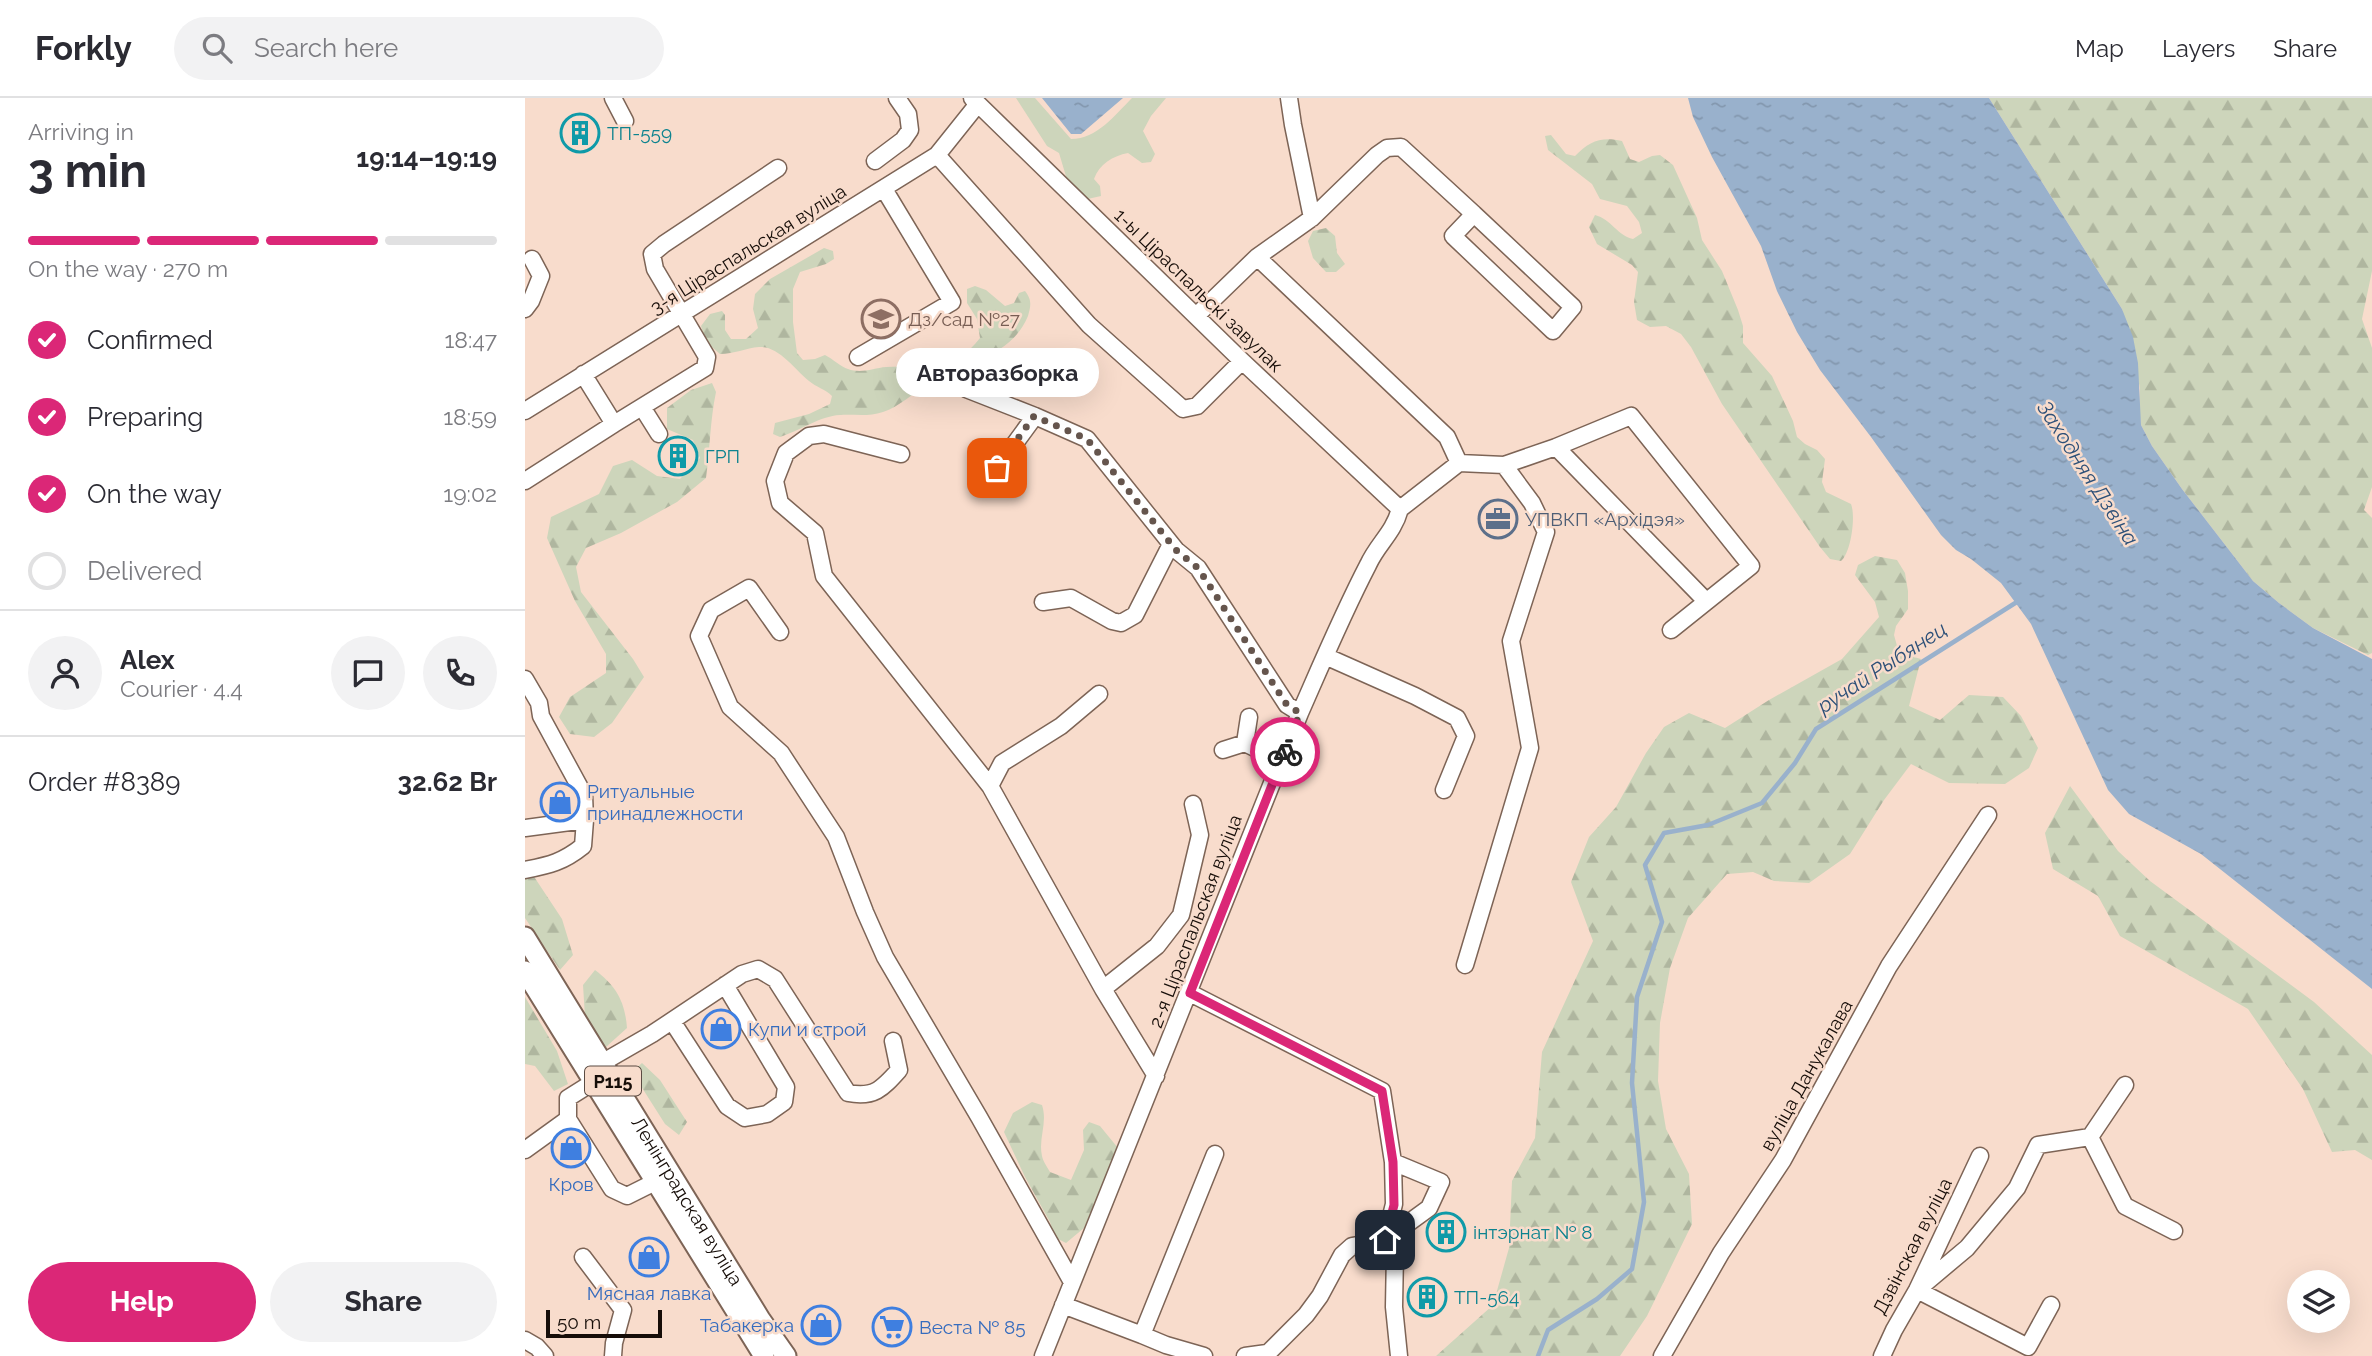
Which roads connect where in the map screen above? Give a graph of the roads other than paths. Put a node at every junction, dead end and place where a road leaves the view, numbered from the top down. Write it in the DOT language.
graph roads {
  1 [pos="613,98"];
  2 [pos="897,98"];
  3 [pos="1289,98"];
  4 [pos="974,102"];
  5 [pos="625,121"];
  6 [pos="937,155"];
  7 [pos="876,161"];
  8 [pos="778,168"];
  9 [pos="884,189"];
  10 [pos="1474,214"];
  11 [pos="1312,218"];
  12 [pos="1257,257"];
  13 [pos="532,259"];
  14 [pos="525,309"];
  15 [pos="682,315"];
  16 [pos="1196,316"];
  17 [pos="857,357"];
  18 [pos="1242,361"];
  19 [pos="583,374"];
  20 [pos="966,389"];
  21 [pos="642,407"];
  22 [pos="525,411"];
  23 [pos="1034,416"];
  24 [pos="614,424"];
  25 [pos="659,434"];
  26 [pos="1556,447"];
  27 [pos="901,454"];
  28 [pos="1459,463"];
  29 [pos="1504,465"];
  30 [pos="525,481"];
  31 [pos="983,487"];
  32 [pos="1400,509"];
  33 [pos="1171,544"];
  34 [pos="1706,601"];
  35 [pos="1043,602"];
  36 [pos="1671,630"];
  37 [pos="780,632"];
  38 [pos="1325,656"];
  39 [pos="525,679"];
  40 [pos="1099,694"];
  41 [pos="1300,713"];
  42 [pos="1249,717"];
  43 [pos="1245,743"];
  44 [pos="1223,750"];
  45 [pos="1278,768"];
  46 [pos="989,786"];
  47 [pos="1444,790"];
  48 [pos="1193,804"];
  49 [pos="1989,815"];
  50 [pos="585,820"];
  51 [pos="525,828"];
  52 [pos="525,870"];
  53 [pos="525,937"];
  54 [pos="1465,965"];
  55 [pos="525,971"];
  56 [pos="725,985"];
  57 [pos="1103,989"];
  58 [pos="1190,993"];
  59 [pos="672,1021"];
  60 [pos="893,1041"];
  61 [pos="598,1072"];
  62 [pos="1156,1076"];
  63 [pos="2125,1085"];
  64 [pos="568,1119"];
  65 [pos="2090,1137"];
  66 [pos="525,1150"];
  67 [pos="1215,1154"];
  68 [pos="1980,1156"];
  69 [pos="1393,1162"];
  70 [pos="655,1182"];
  71 [pos="2174,1231"];
  72 [pos="1385,1240"];
  73 [pos="583,1257"];
  74 [pos="1072,1282"];
  75 [pos="1917,1290"];
  76 [pos="1063,1305"];
  77 [pos="2051,1305"];
  78 [pos="1142,1335"];
  79 [pos="525,1340"];
  80 [pos="1266,1354"];
  81 [pos="545,1356"];
  82 [pos="614,1356"];
  83 [pos="764,1356"];
  84 [pos="786,1356"];
  85 [pos="1043,1356"];
  86 [pos="1204,1356"];
  87 [pos="1245,1356"];
  88 [pos="1399,1356"];
  89 [pos="1662,1356"];
  90 [pos="1882,1356"];
  1 -- 5 [label="street"];
  2 -- 7 [label="street"];
  3 -- 11 [label="street"];
  4 -- 6 [label="street, 3-я Ціраспальская вуліца"];
  4 -- 16 [label="street, 1-ы Ціраспальскі завулак"];
  6 -- 9 [label="street, 3-я Ціраспальская вуліца"];
  6 -- 18 [label="street"];
  8 -- 15 [label="street"];
  9 -- 15 [label="street, 3-я Ціраспальская вуліца"];
  9 -- 17 [label="street"];
  10 -- 10 [label="street"];
  10 -- 11 [label="street"];
  11 -- 12 [label="street"];
  12 -- 16 [label="street"];
  12 -- 28 [label="street"];
  13 -- 14 [label="street"];
  15 -- 19 [label="street, 3-я Ціраспальская вуліца"];
  15 -- 21 [label="street"];
  16 -- 18 [label="street, 1-ы Ціраспальскі завулак"];
  18 -- 32 [label="street, 1-ы Ціраспальскі завулак"];
  19 -- 22 [label="street, 3-я Ціраспальская вуліца"];
  19 -- 24 [label="street"];
  20 -- 23 [label="street"];
  21 -- 24 [label="street"];
  21 -- 25 [label="street"];
  23 -- 31 [label="street"];
  23 -- 33 [label="street"];
  24 -- 30 [label="street"];
  26 -- 29 [label="street"];
  26 -- 34 [label="street"];
  26 -- 34 [label="street"];
  27 -- 46 [label="street"];
  28 -- 29 [label="street"];
  28 -- 32 [label="street"];
  29 -- 54 [label="street"];
  32 -- 38 [label="street, 2-я Ціраспальская вуліца"];
  33 -- 35 [label="street"];
  33 -- 41 [label="street"];
  34 -- 36 [label="street"];
  37 -- 74 [label="street"];
  38 -- 41 [label="street, 2-я Ціраспальская вуліца"];
  38 -- 47 [label="street"];
  39 -- 50 [label="street"];
  40 -- 46 [label="street"];
  41 -- 45 [label="street, 2-я Ціраспальская вуліца"];
  42 -- 43 [label="street"];
  43 -- 44 [label="street"];
  43 -- 45 [label="street"];
  45 -- 58 [label="street, 2-я Ціраспальская вуліца"];
  46 -- 57 [label="street"];
  48 -- 57 [label="street"];
  49 -- 89 [label="street, вуліца Данукалава"];
  50 -- 51 [label="street"];
  50 -- 52 [label="street"];
  53 -- 61 [label="main road, Ленінградская вуліца / Р115"];
  55 -- 61 [label="main road, Ленінградская вуліца / Р115"];
  56 -- 59 [label="street"];
  56 -- 59 [label="street"];
  56 -- 60 [label="street"];
  57 -- 62 [label="street"];
  58 -- 62 [label="street, 2-я Ціраспальская вуліца"];
  58 -- 69 [label="street"];
  59 -- 61 [label="street"];
  61 -- 64 [label="street"];
  61 -- 70 [label="main road, Ленінградская вуліца / Р115"];
  61 -- 84 [label="main road, Ленінградская вуліца / Р115"];
  62 -- 74 [label="street, 2-я Ціраспальская вуліца"];
  63 -- 65 [label="street"];
  64 -- 66 [label="street"];
  64 -- 70 [label="street"];
  65 -- 71 [label="street"];
  65 -- 75 [label="street"];
  67 -- 78 [label="street"];
  68 -- 75 [label="street, Дзвінская вуліца"];
  69 -- 72 [label="street"];
  69 -- 72 [label="street"];
  70 -- 83 [label="main road, Ленінградская вуліца / Р115"];
  72 -- 80 [label="street"];
  72 -- 88 [label="street"];
  73 -- 82 [label="street"];
  74 -- 76 [label="street, 2-я Ціраспальская вуліца"];
  75 -- 77 [label="street"];
  75 -- 90 [label="street, Дзвінская вуліца"];
  76 -- 78 [label="street"];
  76 -- 85 [label="street, 2-я Ціраспальская вуліца"];
  78 -- 86 [label="street"];
  79 -- 81 [label="street"];
  80 -- 87 [label="street"];
}
